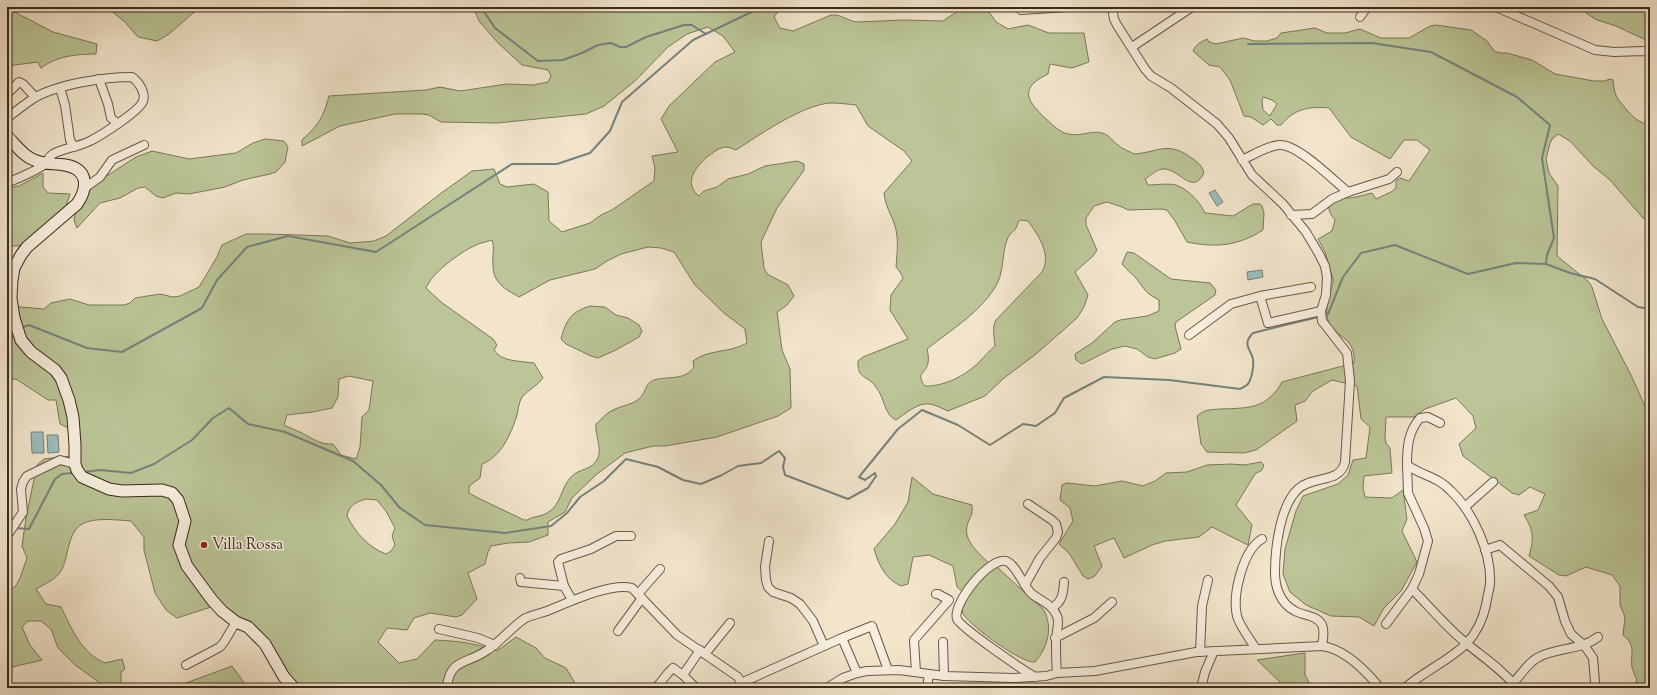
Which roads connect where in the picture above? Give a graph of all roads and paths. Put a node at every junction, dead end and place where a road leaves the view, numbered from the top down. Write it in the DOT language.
graph roads {
  1 [pos="1067,7"];
  2 [pos="1112,7"];
  3 [pos="1192,7"];
  4 [pos="1367,7"];
  5 [pos="1496,7"];
  6 [pos="1021,10"];
  7 [pos="1360,17"];
  8 [pos="1132,47"];
  9 [pos="1650,53"];
  10 [pos="99,79"];
  11 [pos="60,88"];
  12 [pos="7,94"];
  13 [pos="35,98"];
  14 [pos="7,118"];
  15 [pos="117,123"];
  16 [pos="7,136"];
  17 [pos="144,145"];
  18 [pos="74,147"];
  19 [pos="1242,160"];
  20 [pos="46,164"];
  21 [pos="1397,172"];
  22 [pos="7,182"];
  23 [pos="86,186"];
  24 [pos="1348,192"];
  25 [pos="1291,215"];
  26 [pos="1311,287"];
  27 [pos="1260,296"];
  28 [pos="1322,316"];
  29 [pos="1189,335"];
  30 [pos="1440,423"];
  31 [pos="1406,465"];
  32 [pos="78,470"];
  33 [pos="1493,482"];
  34 [pos="1028,504"];
  35 [pos="1466,506"];
  36 [pos="8,535"];
  37 [pos="632,536"];
  38 [pos="1262,539"];
  39 [pos="769,541"];
  40 [pos="1484,550"];
  41 [pos="660,569"];
  42 [pos="520,578"];
  43 [pos="1208,580"];
  44 [pos="1064,582"];
  45 [pos="1025,585"];
  46 [pos="564,586"];
  47 [pos="1412,589"];
  48 [pos="936,594"];
  49 [pos="640,596"];
  50 [pos="572,600"];
  51 [pos="950,600"];
  52 [pos="1112,602"];
  53 [pos="958,606"];
  54 [pos="1052,608"];
  55 [pos="236,622"];
  56 [pos="730,623"];
  57 [pos="1386,624"];
  58 [pos="440,629"];
  59 [pos="618,631"];
  60 [pos="1598,637"];
  61 [pos="842,638"];
  62 [pos="1056,638"];
  63 [pos="943,642"];
  64 [pos="1466,643"];
  65 [pos="494,645"];
  66 [pos="1584,645"];
  67 [pos="824,646"];
  68 [pos="1322,646"];
  69 [pos="1256,649"];
  70 [pos="1214,651"];
  71 [pos="702,652"];
  72 [pos="1200,652"];
  73 [pos="186,665"];
  74 [pos="888,670"];
  75 [pos="916,672"];
  76 [pos="857,673"];
  77 [pos="1057,673"];
  78 [pos="929,674"];
  79 [pos="683,675"];
  80 [pos="944,676"];
  81 [pos="1035,677"];
  82 [pos="742,685"];
  83 [pos="1515,686"];
  84 [pos="294,688"];
  85 [pos="447,688"];
  86 [pos="656,688"];
  87 [pos="696,688"];
  88 [pos="827,688"];
  89 [pos="927,688"];
  90 [pos="1200,688"];
  91 [pos="1380,688"];
  92 [pos="1406,688"];
  93 [pos="1594,688"];
  1 -- 6 [label="street"];
  2 -- 8 [label="street"];
  3 -- 8 [label="street"];
  4 -- 7 [label="street"];
  5 -- 9 [label="street"];
  8 -- 19 [label="street"];
  10 -- 11 [label="street"];
  10 -- 15 [label="street"];
  10 -- 15 [label="street"];
  11 -- 13 [label="street"];
  11 -- 18 [label="street"];
  12 -- 13 [label="street"];
  13 -- 14 [label="street"];
  15 -- 18 [label="street"];
  16 -- 20 [label="street"];
  17 -- 23 [label="street"];
  18 -- 20 [label="street"];
  19 -- 24 [label="street"];
  19 -- 25 [label="street"];
  20 -- 22 [label="street"];
  20 -- 23 [label="street"];
  21 -- 24 [label="street"];
  23 -- 32 [label="street"];
  24 -- 25 [label="street"];
  25 -- 28 [label="street"];
  26 -- 27 [label="street"];
  27 -- 28 [label="street"];
  27 -- 29 [label="street"];
  28 -- 68 [label="street"];
  30 -- 31 [label="street"];
  31 -- 35 [label="street"];
  31 -- 47 [label="street"];
  32 -- 36 [label="street"];
  32 -- 55 [label="street"];
  33 -- 35 [label="street"];
  34 -- 45 [label="street"];
  35 -- 40 [label="street"];
  37 -- 46 [label="street"];
  38 -- 69 [label="street"];
  39 -- 67 [label="street"];
  40 -- 64 [label="street"];
  40 -- 66 [label="street"];
  41 -- 49 [label="street"];
  42 -- 46 [label="street"];
  43 -- 72 [label="street"];
  44 -- 54 [label="street"];
  45 -- 53 [label="street"];
  45 -- 54 [label="street"];
  46 -- 50 [label="street"];
  47 -- 57 [label="street"];
  47 -- 64 [label="street"];
  48 -- 51 [label="street"];
  49 -- 50 [label="street"];
  49 -- 59 [label="street"];
  49 -- 71 [label="street"];
  50 -- 65 [label="street"];
  51 -- 53 [label="street"];
  51 -- 75 [label="street"];
  52 -- 62 [label="street"];
  53 -- 81 [label="street"];
  54 -- 62 [label="street"];
  55 -- 73 [label="street"];
  55 -- 84 [label="street"];
  56 -- 71 [label="street"];
  58 -- 65 [label="street"];
  60 -- 66 [label="street"];
  61 -- 67 [label="street"];
  61 -- 74 [label="street"];
  61 -- 76 [label="street"];
  62 -- 77 [label="street"];
  63 -- 80 [label="street"];
  64 -- 83 [label="street"];
  64 -- 92 [label="street"];
  65 -- 85 [label="street"];
  66 -- 83 [label="street"];
  66 -- 93 [label="street"];
  67 -- 82 [label="street"];
  68 -- 69 [label="street"];
  68 -- 91 [label="street"];
  69 -- 70 [label="street"];
  70 -- 72 [label="street"];
  70 -- 90 [label="street"];
  71 -- 79 [label="street"];
  71 -- 82 [label="street"];
  72 -- 77 [label="street"];
  74 -- 75 [label="street"];
  74 -- 76 [label="street"];
  75 -- 78 [label="street"];
  76 -- 88 [label="street"];
  77 -- 81 [label="street"];
  78 -- 80 [label="street"];
  78 -- 89 [label="street"];
  79 -- 86 [label="street"];
  79 -- 87 [label="street"];
  80 -- 81 [label="street"];
}
